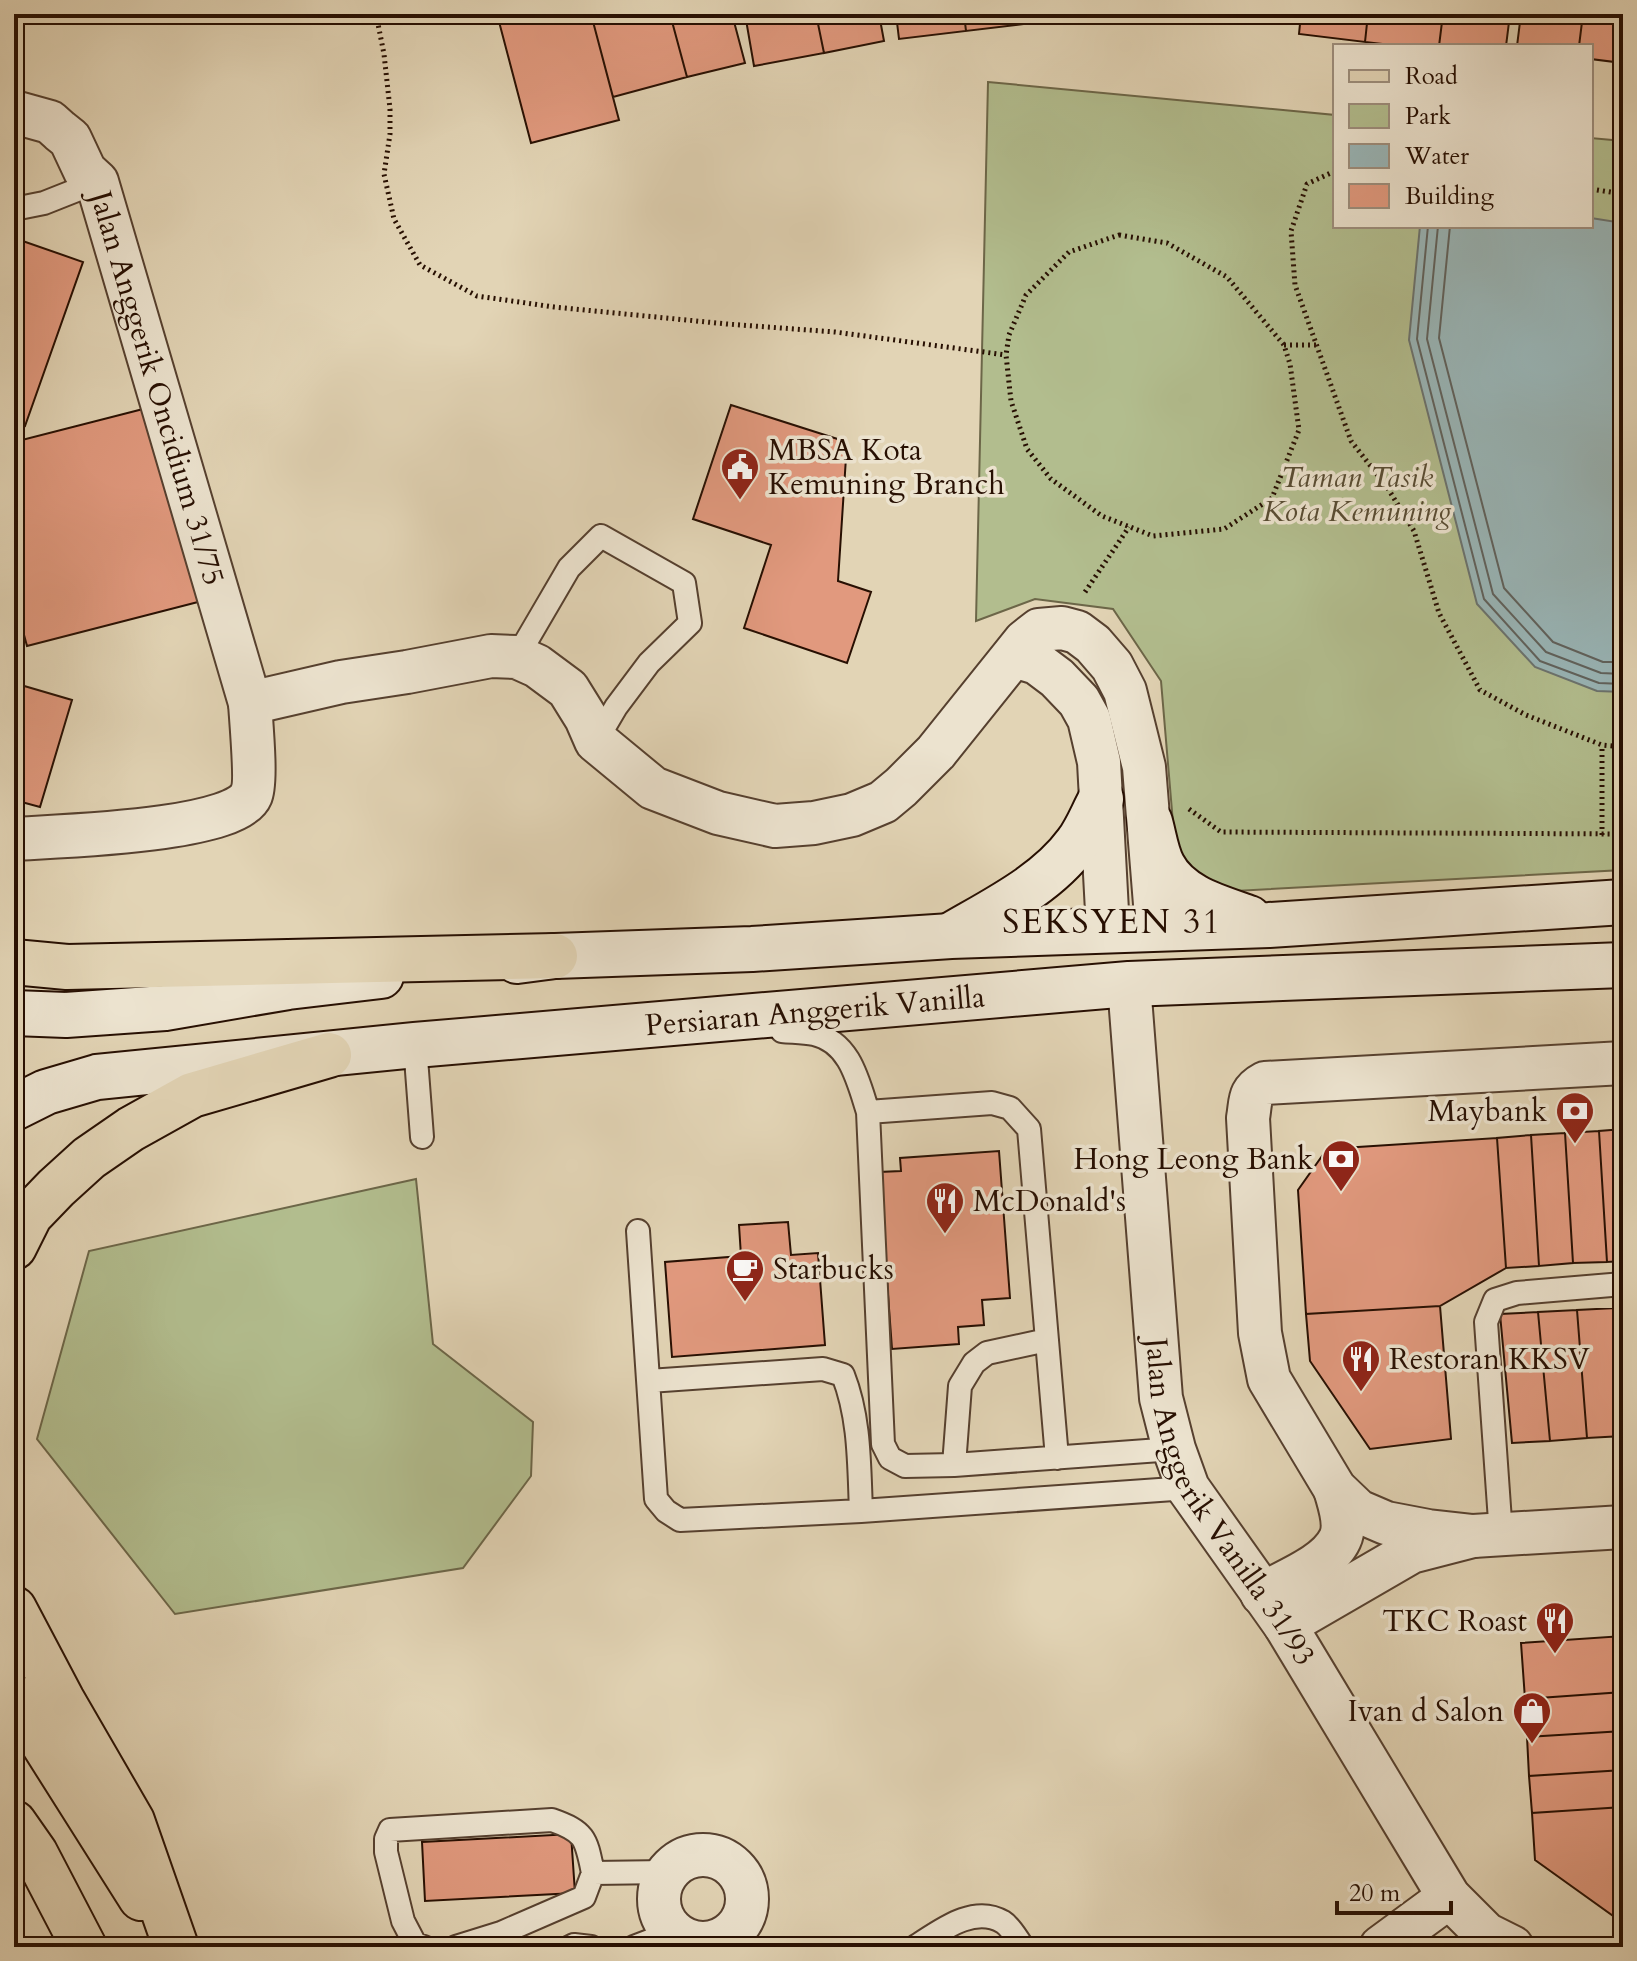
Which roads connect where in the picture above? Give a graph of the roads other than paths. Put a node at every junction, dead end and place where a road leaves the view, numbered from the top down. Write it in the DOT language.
graph roads {
  1 [pos="14,112"];
  2 [pos="97,182"];
  3 [pos="14,209"];
  4 [pos="1014,656"];
  5 [pos="517,657"];
  6 [pos="260,700"];
  7 [pos="596,741"];
  8 [pos="1101,799"];
  9 [pos="1150,822"];
  10 [pos="14,839"];
  11 [pos="1623,902"];
  12 [pos="1269,925"];
  13 [pos="1157,929"];
  14 [pos="1095,931"];
  15 [pos="951,936"];
  16 [pos="555,956"];
  17 [pos="14,962"];
  18 [pos="1623,965"];
  19 [pos="1129,984"];
  20 [pos="14,1013"];
  21 [pos="664,1022"];
  22 [pos="415,1045"];
  23 [pos="329,1055"];
  24 [pos="1623,1063"];
  25 [pos="14,1108"];
  26 [pos="868,1112"];
  27 [pos="422,1137"];
  28 [pos="638,1231"];
  29 [pos="14,1247"];
  30 [pos="1623,1284"];
  31 [pos="1047,1340"];
  32 [pos="649,1381"];
  33 [pos="1174,1449"];
  34 [pos="1057,1458"];
  35 [pos="954,1465"];
  36 [pos="1188,1488"];
  37 [pos="1335,1489"];
  38 [pos="861,1511"];
  39 [pos="1623,1527"];
  40 [pos="1487,1535"];
  41 [pos="14,1609"];
  42 [pos="1274,1610"];
  43 [pos="14,1697"];
  44 [pos="14,1823"];
  45 [pos="667,1872"];
  46 [pos="593,1873"];
  47 [pos="1449,1897"];
  48 [pos="698,1941"];
  49 [pos="1489,1943"];
  50 [pos="84,1947"];
  51 [pos="174,1947"];
  52 [pos="424,1947"];
  53 [pos="456,1947"];
  54 [pos="570,1947"];
  55 [pos="591,1947"];
  56 [pos="634,1947"];
  57 [pos="915,1947"];
  58 [pos="1023,1947"];
  59 [pos="1381,1947"];
  1 -- 2 [label="street, Jalan Anggerik Oncidium 31/75"];
  2 -- 3 [label="lane"];
  2 -- 6 [label="street, Jalan Anggerik Oncidium 31/75"];
  4 -- 7 [label="street"];
  4 -- 8 [label="street"];
  4 -- 9 [label="street"];
  5 -- 6 [label="street"];
  5 -- 7 [label="street"];
  5 -- 7 [label="lane"];
  6 -- 10 [label="street, Jalan Anggerik Oncidium 31/75"];
  8 -- 14 [label="street"];
  8 -- 15 [label="main road"];
  9 -- 12 [label="main road"];
  9 -- 13 [label="street"];
  11 -- 12 [label="main road, Persiaran Anggerik Vanilla"];
  12 -- 13 [label="main road, Persiaran Anggerik Vanilla"];
  13 -- 14 [label="main road, Persiaran Anggerik Vanilla"];
  14 -- 15 [label="main road, Persiaran Anggerik Vanilla"];
  14 -- 19 [label="main road"];
  15 -- 16 [label="main road, Persiaran Anggerik Vanilla"];
  16 -- 17 [label="main road"];
  16 -- 20 [label="main road, Persiaran Anggerik Vanilla"];
  18 -- 19 [label="main road, Persiaran Anggerik Vanilla"];
  19 -- 21 [label="main road, Persiaran Anggerik Vanilla"];
  19 -- 33 [label="street, Jalan Anggerik Vanilla 31/93"];
  21 -- 22 [label="main road, Persiaran Anggerik Vanilla"];
  21 -- 26 [label="lane"];
  22 -- 23 [label="main road, Persiaran Anggerik Vanilla"];
  22 -- 27 [label="lane"];
  23 -- 25 [label="main road, Persiaran Anggerik Vanilla"];
  23 -- 29 [label="main road"];
  24 -- 37 [label="street"];
  26 -- 31 [label="lane"];
  26 -- 35 [label="lane"];
  28 -- 32 [label="lane"];
  30 -- 40 [label="lane"];
  31 -- 34 [label="lane"];
  31 -- 35 [label="lane"];
  32 -- 38 [label="lane"];
  32 -- 38 [label="lane"];
  33 -- 34 [label="lane"];
  33 -- 36 [label="street, Jalan Anggerik Vanilla 31/93"];
  34 -- 35 [label="lane"];
  36 -- 38 [label="lane"];
  36 -- 42 [label="street, Jalan Anggerik Vanilla 31/93"];
  37 -- 40 [label="street"];
  37 -- 42 [label="street"];
  39 -- 40 [label="street"];
  40 -- 42 [label="street"];
  41 -- 51 [label="main road"];
  42 -- 47 [label="street, Jalan Anggerik Vanilla 31/93"];
  43 -- 51 [label="main road"];
  44 -- 50 [label="main road"];
  45 -- 46 [label="lane"];
  45 -- 48 [label="street"];
  45 -- 48 [label="street"];
  46 -- 52 [label="lane"];
  46 -- 53 [label="lane"];
  47 -- 49 [label="street, Jalan Anggerik Vanilla 31/93"];
  47 -- 59 [label="street"];
  48 -- 56 [label="lane"];
  54 -- 55 [label="lane"];
  57 -- 58 [label="lane"];
}
